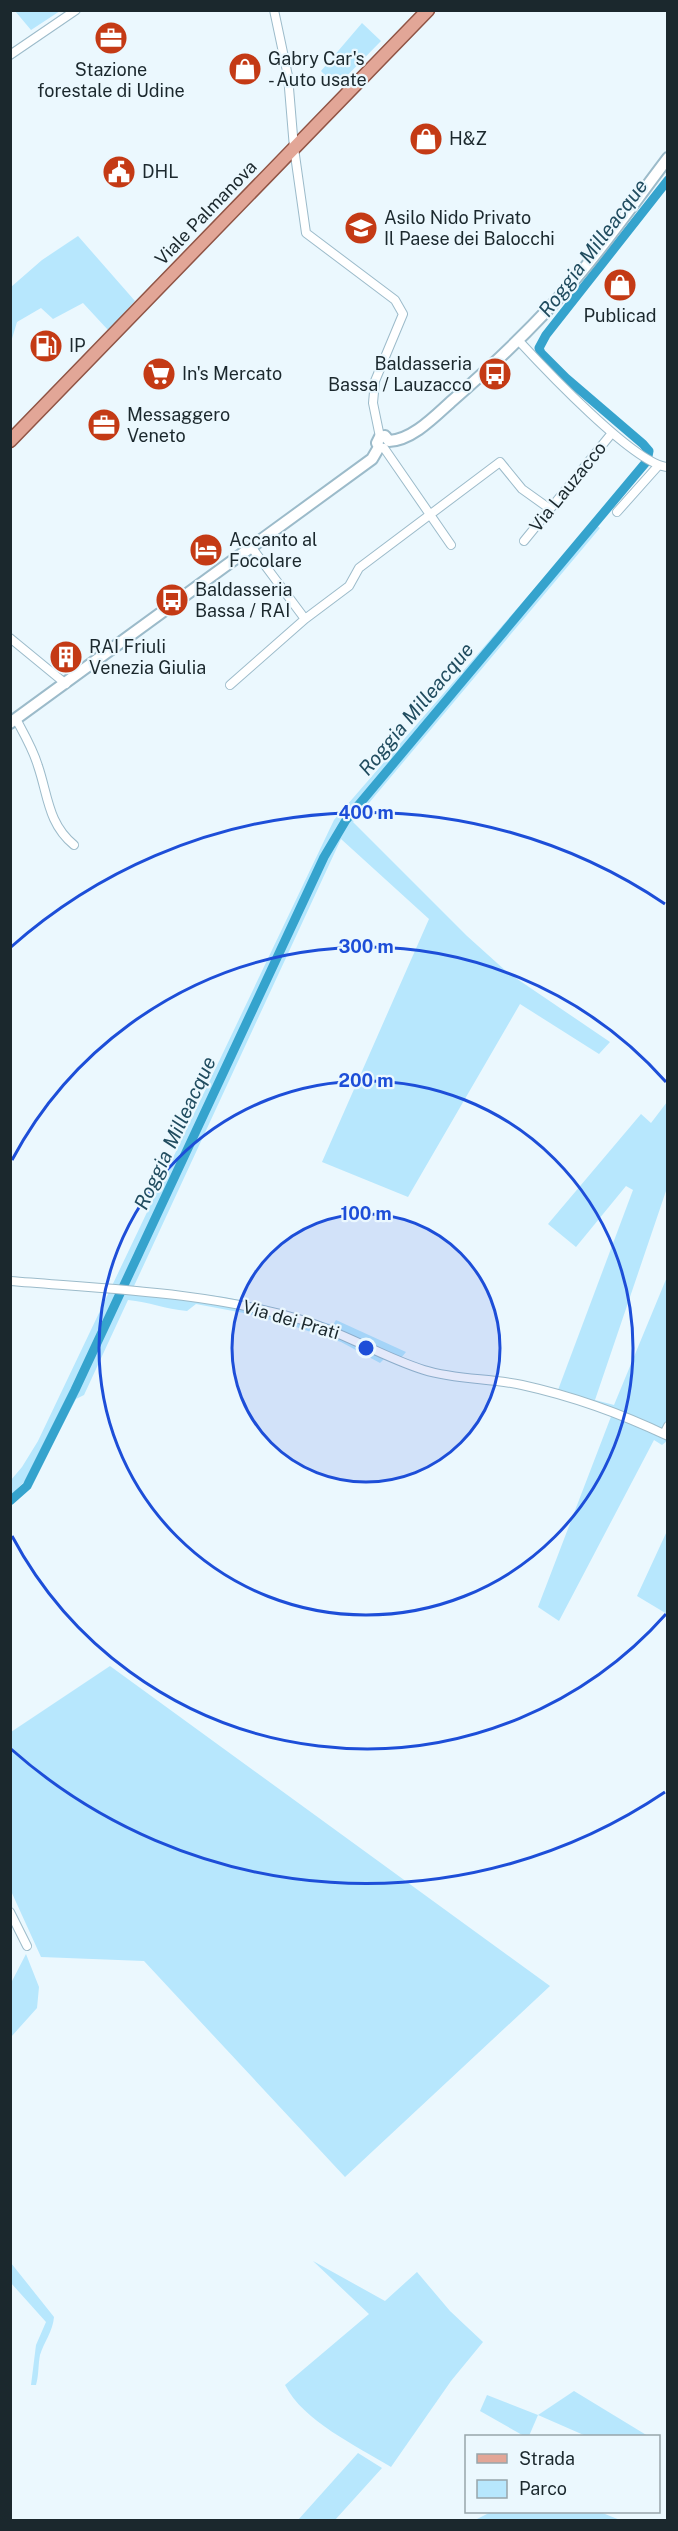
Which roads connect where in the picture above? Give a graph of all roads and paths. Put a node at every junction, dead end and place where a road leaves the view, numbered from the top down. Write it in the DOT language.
graph roads {
  1 [pos="76,10"];
  2 [pos="274,10"];
  3 [pos="428,10"];
  4 [pos="10,55"];
  5 [pos="294,148"];
  6 [pos="668,159"];
  7 [pos="518,340"];
  8 [pos="612,433"];
  9 [pos="10,441"];
  10 [pos="383,443"];
  11 [pos="655,465"];
  12 [pos="668,467"];
  13 [pos="550,509"];
  14 [pos="617,512"];
  15 [pos="429,514"];
  16 [pos="524,541"];
  17 [pos="451,545"];
  18 [pos="252,548"];
  19 [pos="305,619"];
  20 [pos="10,638"];
  21 [pos="66,684"];
  22 [pos="230,685"];
  23 [pos="13,721"];
  24 [pos="74,845"];
  25 [pos="10,1281"];
  26 [pos="666,1432"];
  27 [pos="10,1912"];
  28 [pos="27,1946"];
  1 -- 4 [label="street"];
  2 -- 5 [label="street"];
  3 -- 5 [label="main road, Viale Palmanova"];
  5 -- 9 [label="main road, Viale Palmanova"];
  5 -- 10 [label="street"];
  6 -- 7 [label="street"];
  7 -- 8 [label="street, Via Lauzacco"];
  7 -- 10 [label="street"];
  8 -- 11 [label="street, Via Lauzacco"];
  8 -- 13 [label="street, Via Lauzacco"];
  10 -- 15 [label="street"];
  10 -- 18 [label="street"];
  11 -- 12 [label="street"];
  11 -- 14 [label="street"];
  13 -- 15 [label="street"];
  13 -- 16 [label="street, Via Lauzacco"];
  15 -- 17 [label="street"];
  15 -- 19 [label="street"];
  18 -- 19 [label="street"];
  18 -- 21 [label="street"];
  19 -- 22 [label="street"];
  20 -- 21 [label="street"];
  21 -- 23 [label="street"];
  23 -- 24 [label="street"];
  25 -- 26 [label="street, Via dei Prati"];
  27 -- 28 [label="street"];
}
